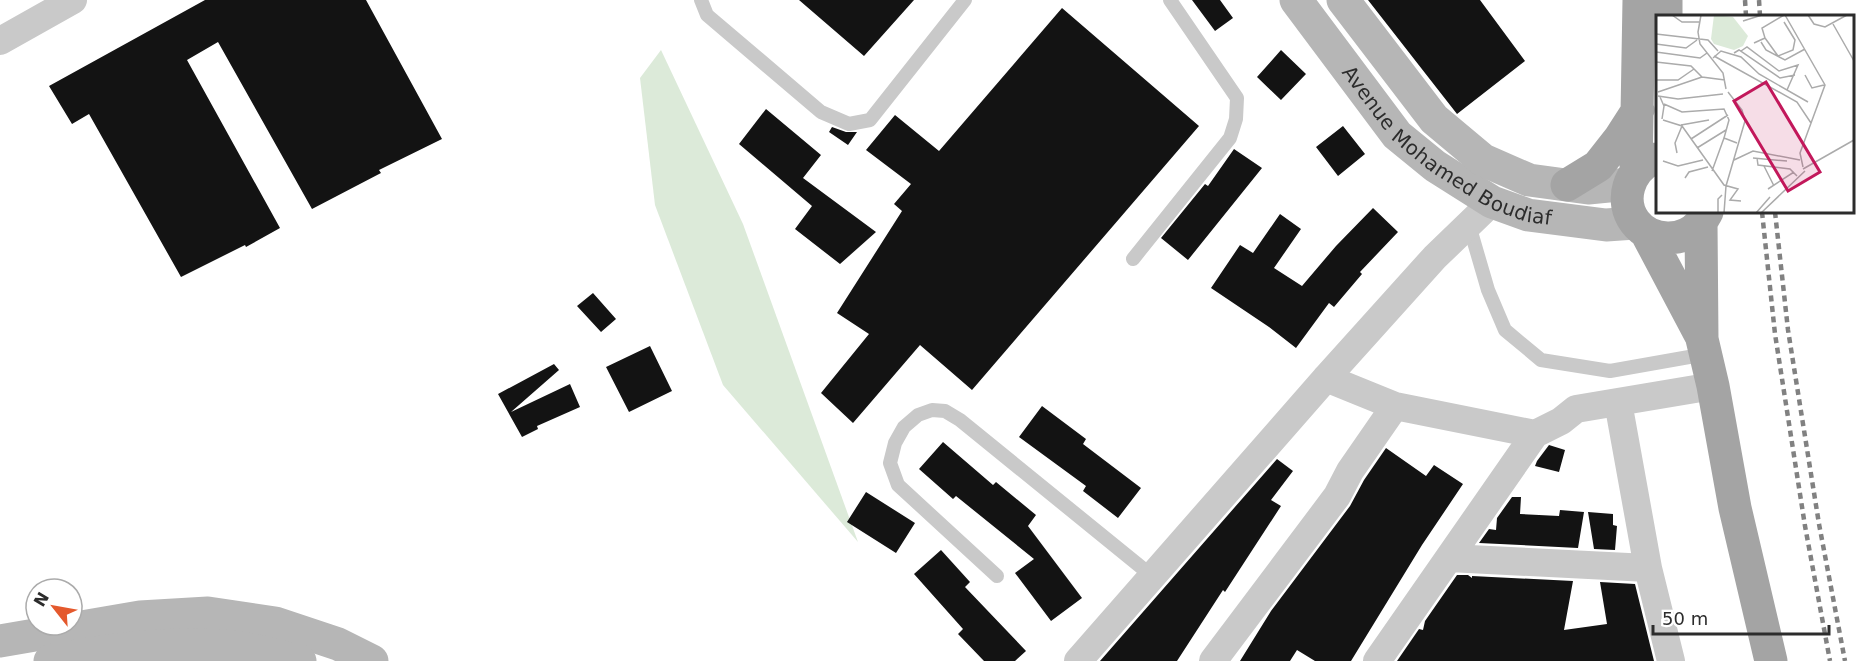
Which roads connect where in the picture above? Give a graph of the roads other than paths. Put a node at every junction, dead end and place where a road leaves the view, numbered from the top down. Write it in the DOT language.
graph roads {
  1 [pos="73,0"];
  2 [pos="700,0"];
  3 [pos="965,0"];
  4 [pos="1170,0"];
  5 [pos="1296,0"];
  6 [pos="1343,0"];
  7 [pos="1639,0"];
  8 [pos="0,41"];
  9 [pos="1638,110"];
  10 [pos="1641,171"];
  11 [pos="1567,185"];
  12 [pos="1492,202"];
  13 [pos="1704,217"];
  14 [pos="1468,225"];
  15 [pos="1641,227"];
  16 [pos="1133,259"];
  17 [pos="1704,346"];
  18 [pos="1326,378"];
  19 [pos="1713,386"];
  20 [pos="1618,402"];
  21 [pos="1395,406"];
  22 [pos="1535,434"];
  23 [pos="1449,558"];
  24 [pos="1648,568"];
  25 [pos="997,576"];
  26 [pos="1152,576"];
  27 [pos="0,641"];
  28 [pos="50,661"];
  29 [pos="300,661"];
  30 [pos="372,661"];
  31 [pos="1078,661"];
  32 [pos="1213,661"];
  33 [pos="1377,661"];
  34 [pos="1671,661"];
  35 [pos="1771,661"];
  1 -- 8 [label="street"];
  2 -- 3 [label="lane"];
  4 -- 16 [label="lane"];
  5 -- 12 [label="main road, Avenue Mohamed Boudiaf"];
  6 -- 11 [label="main road, Avenue Mohamed Boudiaf"];
  7 -- 9 [label="main road"];
  9 -- 10 [label="main road"];
  9 -- 11 [label="main road"];
  10 -- 11 [label="main road, Avenue Mohamed Boudiaf"];
  10 -- 15 [label="main road"];
  12 -- 14 [label="street"];
  12 -- 15 [label="main road, Avenue Mohamed Boudiaf"];
  13 -- 15 [label="main road"];
  13 -- 17 [label="main road"];
  14 -- 17 [label="lane"];
  14 -- 18 [label="street"];
  15 -- 17 [label="main road"];
  17 -- 19 [label="main road"];
  18 -- 21 [label="street"];
  18 -- 26 [label="street"];
  19 -- 20 [label="street"];
  19 -- 35 [label="main road"];
  20 -- 22 [label="street"];
  20 -- 24 [label="street"];
  21 -- 22 [label="street"];
  21 -- 32 [label="street"];
  22 -- 23 [label="street"];
  23 -- 24 [label="street"];
  23 -- 33 [label="street"];
  24 -- 34 [label="street"];
  25 -- 26 [label="lane"];
  26 -- 31 [label="street"];
  27 -- 30 [label="main road"];
  28 -- 29 [label="main road"];
}
